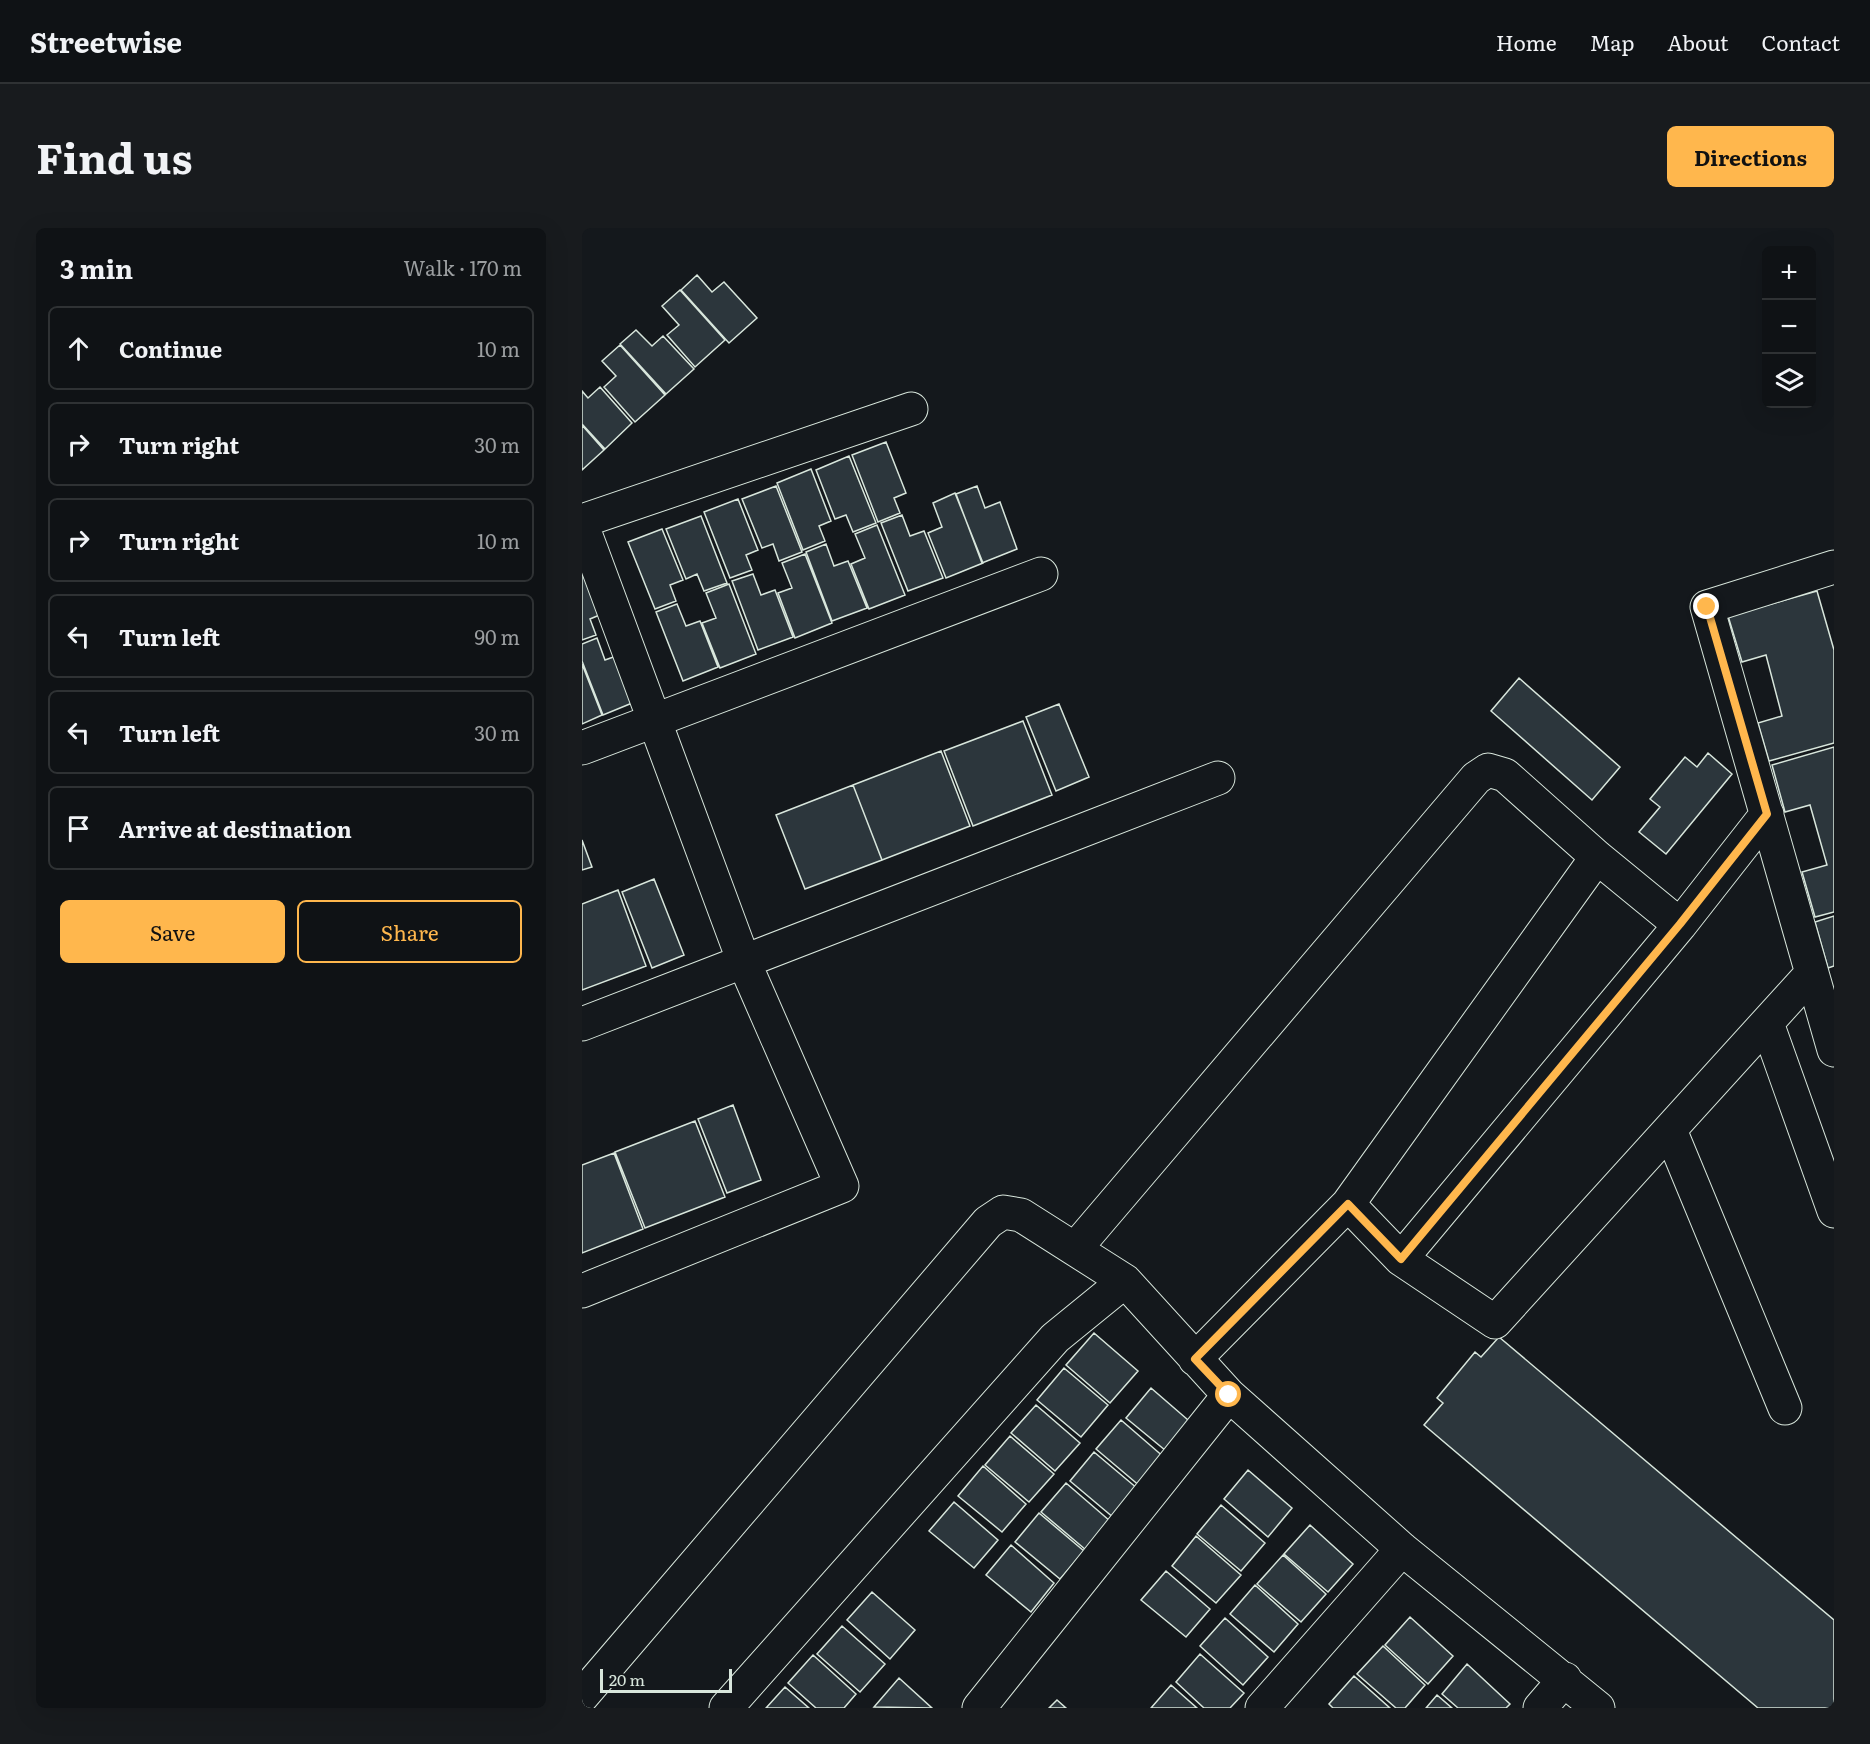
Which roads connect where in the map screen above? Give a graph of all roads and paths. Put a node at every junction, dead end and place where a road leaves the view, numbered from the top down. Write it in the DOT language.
graph roads {
  1 [pos="911,409"];
  2 [pos="582,523"];
  3 [pos="1834,567"];
  4 [pos="1041,574"];
  5 [pos="654,719"];
  6 [pos="582,748"];
  7 [pos="1218,778"];
  8 [pos="1767,814"];
  9 [pos="1597,857"];
  10 [pos="1680,924"];
  11 [pos="744,962"];
  12 [pos="1812,973"];
  13 [pos="1767,1023"];
  14 [pos="582,1024"];
  15 [pos="1834,1050"];
  16 [pos="1670,1130"];
  17 [pos="1348,1204"];
  18 [pos="1834,1211"];
  19 [pos="1076,1250"];
  20 [pos="1401,1259"];
  21 [pos="1125,1281"];
  22 [pos="582,1291"];
  23 [pos="1195,1359"];
  24 [pos="1229,1395"];
  25 [pos="1785,1408"];
  26 [pos="1402,1549"];
  27 [pos="1565,1679"];
  28 [pos="582,1696"];
  29 [pos="726,1708"];
  30 [pos="979,1708"];
  31 [pos="1262,1708"];
  32 [pos="1540,1708"];
  33 [pos="1598,1708"];
  1 -- 2 [label="street"];
  2 -- 5 [label="street"];
  3 -- 8 [label="street"];
  4 -- 5 [label="street"];
  5 -- 6 [label="street"];
  5 -- 11 [label="street"];
  7 -- 11 [label="street"];
  8 -- 10 [label="street"];
  8 -- 12 [label="street"];
  9 -- 10 [label="street"];
  9 -- 17 [label="street"];
  9 -- 19 [label="street"];
  10 -- 20 [label="street"];
  11 -- 14 [label="street"];
  11 -- 22 [label="street"];
  12 -- 13 [label="street"];
  12 -- 15 [label="street"];
  13 -- 16 [label="street"];
  13 -- 18 [label="street"];
  16 -- 20 [label="street"];
  16 -- 25 [label="street"];
  17 -- 20 [label="street"];
  17 -- 23 [label="street"];
  19 -- 21 [label="street"];
  19 -- 28 [label="street"];
  21 -- 23 [label="street"];
  21 -- 29 [label="street"];
  23 -- 24 [label="street"];
  24 -- 26 [label="street"];
  24 -- 30 [label="street"];
  26 -- 27 [label="street"];
  26 -- 31 [label="street"];
  27 -- 32 [label="street"];
  27 -- 33 [label="street"];
}
